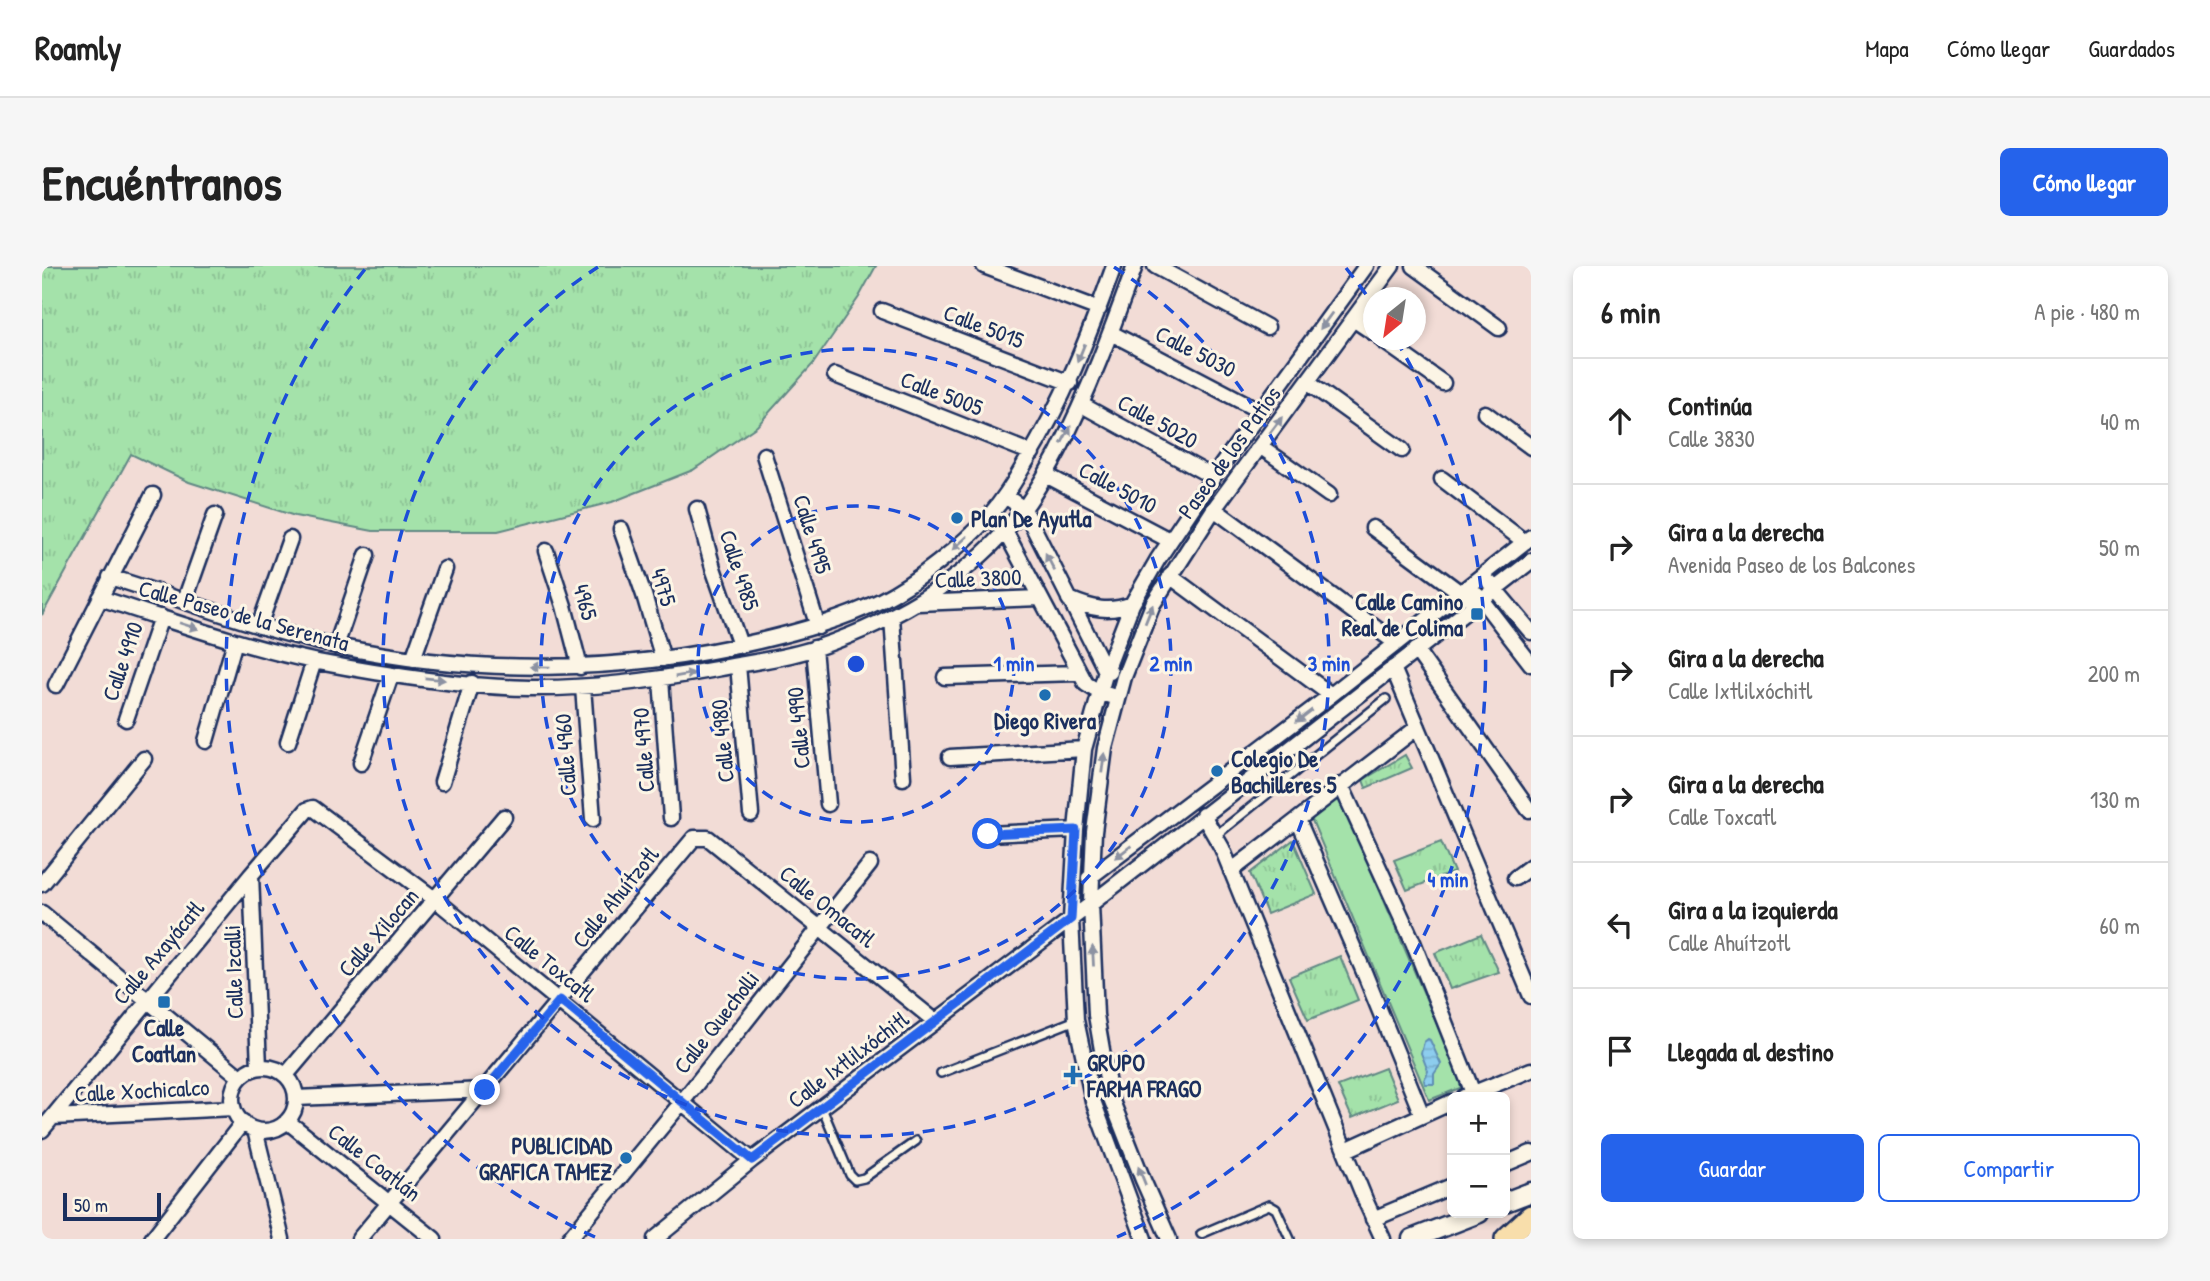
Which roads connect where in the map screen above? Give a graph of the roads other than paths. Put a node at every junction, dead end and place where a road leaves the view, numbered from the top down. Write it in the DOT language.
graph roads {
  1 [pos="984,266"];
  2 [pos="1114,266"];
  3 [pos="1135,266"];
  4 [pos="1155,266"];
  5 [pos="1366,266"];
  6 [pos="1392,266"];
  7 [pos="1414,266"];
  8 [pos="1099,309"];
  9 [pos="882,312"];
  10 [pos="1353,319"];
  11 [pos="1363,326"];
  12 [pos="1267,327"];
  13 [pos="1499,328"];
  14 [pos="1111,333"];
  15 [pos="1396,350"];
  16 [pos="835,375"];
  17 [pos="1307,382"];
  18 [pos="1070,383"];
  19 [pos="1443,383"];
  20 [pos="1082,405"];
  21 [pos="1260,411"];
  22 [pos="1485,413"];
  23 [pos="1260,446"];
  24 [pos="1531,447"];
  25 [pos="1402,450"];
  26 [pos="1032,453"];
  27 [pos="764,455"];
  28 [pos="1046,475"];
  29 [pos="1213,477"];
  30 [pos="1442,479"];
  31 [pos="153,495"];
  32 [pos="1329,495"];
  33 [pos="1005,496"];
  34 [pos="697,509"];
  35 [pos="1024,509"];
  36 [pos="1214,509"];
  37 [pos="215,515"];
  38 [pos="988,517"];
  39 [pos="1373,528"];
  40 [pos="621,529"];
  41 [pos="1005,531"];
  42 [pos="290,538"];
  43 [pos="1528,539"];
  44 [pos="1169,540"];
  45 [pos="546,551"];
  46 [pos="367,555"];
  47 [pos="1531,561"];
  48 [pos="445,569"];
  49 [pos="1482,575"];
  50 [pos="1170,576"];
  51 [pos="105,587"];
  52 [pos="1465,588"];
  53 [pos="1495,589"];
  54 [pos="1039,598"];
  55 [pos="1069,599"];
  56 [pos="185,600"];
  57 [pos="1478,602"];
  58 [pos="918,603"];
  59 [pos="1132,604"];
  60 [pos="161,617"];
  61 [pos="892,617"];
  62 [pos="259,626"];
  63 [pos="818,627"];
  64 [pos="1531,632"];
  65 [pos="235,641"];
  66 [pos="1396,643"];
  67 [pos="740,645"];
  68 [pos="336,646"];
  69 [pos="814,648"];
  70 [pos="1416,650"];
  71 [pos="413,659"];
  72 [pos="663,659"];
  73 [pos="314,661"];
  74 [pos="1531,664"];
  75 [pos="738,665"];
  76 [pos="580,667"];
  77 [pos="1393,668"];
  78 [pos="1106,671"];
  79 [pos="1079,673"];
  80 [pos="391,675"];
  81 [pos="945,677"];
  82 [pos="1124,677"];
  83 [pos="661,679"];
  84 [pos="472,683"];
  85 [pos="56,685"];
  86 [pos="583,687"];
  87 [pos="1099,692"];
  88 [pos="1331,695"];
  89 [pos="1118,698"];
  90 [pos="1386,699"];
  91 [pos="126,719"];
  92 [pos="1418,727"];
  93 [pos="205,741"];
  94 [pos="288,742"];
  95 [pos="1084,749"];
  96 [pos="950,757"];
  97 [pos="144,759"];
  98 [pos="361,763"];
  99 [pos="903,778"];
  100 [pos="442,782"];
  101 [pos="1213,785"];
  102 [pos="1341,785"];
  103 [pos="1223,799"];
  104 [pos="828,804"];
  105 [pos="313,808"];
  106 [pos="1529,810"];
  107 [pos="751,814"];
  108 [pos="1203,815"];
  109 [pos="504,817"];
  110 [pos="671,818"];
  111 [pos="593,819"];
  112 [pos="1298,820"];
  113 [pos="1076,830"];
  114 [pos="988,834"];
  115 [pos="1215,836"];
  116 [pos="690,840"];
  117 [pos="870,864"];
  118 [pos="1531,866"];
  119 [pos="1231,871"];
  120 [pos="251,876"];
  121 [pos="1092,876"];
  122 [pos="1515,878"];
  123 [pos="42,884"];
  124 [pos="1073,891"];
  125 [pos="436,900"];
  126 [pos="1091,904"];
  127 [pos="42,913"];
  128 [pos="1071,919"];
  129 [pos="819,928"];
  130 [pos="1531,996"];
  131 [pos="560,1000"];
  132 [pos="147,1001"];
  133 [pos="1076,1020"];
  134 [pos="935,1021"];
  135 [pos="260,1067"];
  136 [pos="1531,1070"];
  137 [pos="941,1073"];
  138 [pos="286,1075"];
  139 [pos="240,1077"];
  140 [pos="485,1090"];
  141 [pos="1468,1092"];
  142 [pos="1476,1092"];
  143 [pos="296,1098"];
  144 [pos="682,1101"];
  145 [pos="1447,1104"];
  146 [pos="233,1108"];
  147 [pos="822,1108"];
  148 [pos="1422,1115"];
  149 [pos="287,1121"];
  150 [pos="46,1122"];
  151 [pos="249,1126"];
  152 [pos="916,1141"];
  153 [pos="1346,1150"];
  154 [pos="1531,1153"];
  155 [pos="752,1160"];
  156 [pos="1510,1162"];
  157 [pos="1447,1188"];
  158 [pos="1531,1192"];
  159 [pos="1510,1200"];
  160 [pos="390,1203"];
  161 [pos="1531,1216"];
  162 [pos="1466,1218"];
  163 [pos="1373,1219"];
  164 [pos="1201,1234"];
  165 [pos="152,1239"];
  166 [pos="282,1239"];
  167 [pos="359,1239"];
  168 [pos="434,1239"];
  169 [pos="569,1239"];
  170 [pos="655,1239"];
  171 [pos="1144,1239"];
  172 [pos="1168,1239"];
  173 [pos="1290,1239"];
  174 [pos="1383,1239"];
  175 [pos="1412,1239"];
  176 [pos="1506,1239"];
  1 -- 8 [label="street"];
  2 -- 8 [label="street, Calle Paseo de la Serenata"];
  3 -- 14 [label="street, Calle Paseo de la Serenata"];
  4 -- 12 [label="street"];
  5 -- 21 [label="street, Paseo de los Patios, one-way"];
  6 -- 10 [label="street, Paseo de los Patios"];
  7 -- 13 [label="street"];
  8 -- 18 [label="street, Calle Paseo de la Serenata, one-way"];
  9 -- 18 [label="street, Calle 5015"];
  10 -- 11 [label="street"];
  10 -- 17 [label="street, Paseo de los Patios"];
  14 -- 20 [label="street, Calle Paseo de la Serenata"];
  14 -- 21 [label="street, Calle 5030"];
  15 -- 19 [label="street"];
  16 -- 26 [label="street, Calle 5005"];
  23 -- 17 [label="street, Paseo de los Patios, one-way"];
  17 -- 25 [label="street"];
  18 -- 26 [label="street, Calle Paseo de la Serenata"];
  28 -- 20 [label="street, Calle Paseo de la Serenata, one-way"];
  20 -- 29 [label="street, Calle 5020"];
  21 -- 29 [label="street, Paseo de los Patios"];
  22 -- 24 [label="street"];
  23 -- 32 [label="street"];
  23 -- 36 [label="street, Paseo de los Patios"];
  26 -- 33 [label="street, Calle Paseo de la Serenata"];
  27 -- 63 [label="street, Calle 4995"];
  28 -- 35 [label="street, Calle Paseo de la Serenata"];
  28 -- 44 [label="street, Calle 5010"];
  29 -- 44 [label="street, Paseo de los Patios"];
  30 -- 43 [label="street"];
  31 -- 51 [label="street"];
  33 -- 35 [label="street"];
  33 -- 38 [label="street, Calle Paseo de la Serenata"];
  34 -- 67 [label="street, Calle 4985"];
  35 -- 41 [label="street, Calle Paseo de la Serenata"];
  55 -- 35 [label="street, one-way"];
  36 -- 50 [label="street, Paseo de los Patios"];
  36 -- 66 [label="street"];
  37 -- 56 [label="street"];
  38 -- 41 [label="street"];
  38 -- 63 [label="street, Calle Paseo de la Serenata, one-way"];
  39 -- 52 [label="street"];
  40 -- 72 [label="street, 4975"];
  41 -- 54 [label="street"];
  41 -- 58 [label="street, Calle Paseo de la Serenata"];
  42 -- 62 [label="street"];
  43 -- 49 [label="street"];
  44 -- 59 [label="street, Paseo de los Patios"];
  45 -- 76 [label="street, 4965"];
  46 -- 68 [label="street"];
  47 -- 53 [label="street, Calle Ixtlilxóchitl"];
  48 -- 71 [label="street"];
  49 -- 52 [label="street"];
  49 -- 53 [label="street"];
  82 -- 50 [label="street, Paseo de los Patios, one-way"];
  50 -- 88 [label="street"];
  51 -- 56 [label="street, Calle Paseo de la Serenata"];
  51 -- 60 [label="street, Calle Paseo de la Serenata"];
  51 -- 85 [label="street"];
  52 -- 57 [label="street"];
  52 -- 66 [label="street"];
  53 -- 57 [label="street, Calle Ixtlilxóchitl"];
  53 -- 64 [label="street"];
  54 -- 58 [label="street, Calle 3800"];
  54 -- 79 [label="street"];
  55 -- 59 [label="street"];
  55 -- 78 [label="street"];
  56 -- 62 [label="street, Calle Paseo de la Serenata"];
  57 -- 70 [label="street, Calle Ixtlilxóchitl"];
  57 -- 74 [label="street"];
  58 -- 61 [label="street, Calle Paseo de la Serenata"];
  59 -- 78 [label="street, Paseo de los Patios"];
  60 -- 65 [label="street, Calle Paseo de la Serenata, one-way"];
  60 -- 91 [label="street, Calle 4910"];
  61 -- 69 [label="street, Calle Paseo de la Serenata"];
  61 -- 99 [label="street"];
  62 -- 68 [label="street, Calle Paseo de la Serenata"];
  63 -- 67 [label="street, Calle Paseo de la Serenata"];
  65 -- 73 [label="street, Calle Paseo de la Serenata"];
  65 -- 93 [label="street"];
  66 -- 88 [label="street"];
  67 -- 72 [label="street, Calle Paseo de la Serenata"];
  68 -- 71 [label="street, Calle Paseo de la Serenata"];
  69 -- 75 [label="street, Calle Paseo de la Serenata"];
  69 -- 104 [label="street, Calle 4990"];
  70 -- 77 [label="street, Calle Ixtlilxóchitl"];
  70 -- 106 [label="street"];
  76 -- 71 [label="street, Calle Paseo de la Serenata, one-way"];
  72 -- 76 [label="street, Calle Paseo de la Serenata"];
  73 -- 80 [label="street, Calle Paseo de la Serenata"];
  73 -- 94 [label="street"];
  83 -- 75 [label="street, Calle Paseo de la Serenata, one-way"];
  75 -- 107 [label="street, Calle 4980"];
  77 -- 92 [label="street"];
  77 -- 103 [label="street, Calle Ixtlilxóchitl"];
  78 -- 82 [label="street"];
  78 -- 87 [label="street, Paseo de los Patios"];
  79 -- 81 [label="street"];
  79 -- 87 [label="street"];
  80 -- 84 [label="street, Calle Paseo de la Serenata, one-way"];
  80 -- 98 [label="street"];
  82 -- 89 [label="street, Paseo de los Patios"];
  83 -- 86 [label="street, Calle Paseo de la Serenata"];
  83 -- 110 [label="street, Calle 4970"];
  84 -- 86 [label="street, Calle Paseo de la Serenata"];
  84 -- 100 [label="street"];
  86 -- 111 [label="street, Calle 4960"];
  87 -- 89 [label="street"];
  87 -- 95 [label="street, Paseo de los Patios"];
  88 -- 101 [label="street, one-way"];
  121 -- 89 [label="street, Paseo de los Patios, one-way"];
  90 -- 115 [label="lane"];
  92 -- 102 [label="street"];
  92 -- 130 [label="street"];
  95 -- 96 [label="street"];
  95 -- 113 [label="street, Paseo de los Patios"];
  97 -- 123 [label="street"];
  101 -- 103 [label="street"];
  101 -- 121 [label="street, one-way"];
  102 -- 112 [label="street"];
  102 -- 141 [label="street"];
  103 -- 108 [label="street, Calle Ixtlilxóchitl"];
  105 -- 120 [label="street, Calle Axayácatl"];
  105 -- 125 [label="street, Calle Toxcatl"];
  108 -- 115 [label="street"];
  108 -- 126 [label="street, Calle Ixtlilxóchitl"];
  109 -- 125 [label="street, Calle Xilocan"];
  112 -- 119 [label="street"];
  112 -- 148 [label="street"];
  113 -- 114 [label="street"];
  113 -- 124 [label="street, Paseo de los Patios"];
  115 -- 119 [label="street"];
  116 -- 129 [label="street, Calle Omacatl"];
  116 -- 131 [label="street, Calle Ahuítzotl"];
  117 -- 129 [label="street, Calle Quecholli"];
  118 -- 122 [label="street"];
  119 -- 153 [label="street"];
  120 -- 132 [label="street, Calle Axayácatl"];
  120 -- 135 [label="street, Calle Izcalli"];
  121 -- 124 [label="street"];
  121 -- 126 [label="street, Paseo de los Patios"];
  124 -- 128 [label="street, Paseo de los Patios"];
  125 -- 131 [label="street, Calle Toxcatl"];
  125 -- 138 [label="street, Calle Xilocan"];
  126 -- 128 [label="street, Calle Ixtlilxóchitl"];
  172 -- 126 [label="street, Paseo de los Patios, one-way"];
  127 -- 132 [label="street"];
  128 -- 133 [label="street, Paseo de los Patios"];
  128 -- 134 [label="street, Calle Ixtlilxóchitl"];
  129 -- 134 [label="street, Calle Omacatl"];
  129 -- 144 [label="street, Calle Quecholli"];
  131 -- 140 [label="street, Calle Ahuítzotl"];
  131 -- 144 [label="street, Calle Toxcatl"];
  132 -- 139 [label="street"];
  132 -- 150 [label="street, Calle Axayácatl"];
  133 -- 137 [label="lane"];
  133 -- 171 [label="street, Paseo de los Patios"];
  134 -- 147 [label="street, Calle Ixtlilxóchitl"];
  135 -- 138 [label="street"];
  135 -- 139 [label="street"];
  136 -- 142 [label="street"];
  138 -- 143 [label="street"];
  139 -- 146 [label="street"];
  140 -- 143 [label="street"];
  140 -- 160 [label="street, Calle Ahuítzotl"];
  143 -- 149 [label="street"];
  144 -- 155 [label="street, Calle Toxcatl"];
  144 -- 169 [label="street, Calle Quecholli"];
  145 -- 148 [label="street"];
  146 -- 150 [label="street, Calle Xochicalco"];
  146 -- 151 [label="street"];
  147 -- 152 [label="lane"];
  147 -- 155 [label="street, Calle Ixtlilxóchitl"];
  148 -- 153 [label="street"];
  149 -- 151 [label="street"];
  149 -- 160 [label="street, Calle Coatlán"];
  151 -- 165 [label="street"];
  151 -- 166 [label="street"];
  153 -- 163 [label="street"];
  154 -- 156 [label="street"];
  155 -- 170 [label="street, Calle Ixtlilxóchitl"];
  157 -- 163 [label="street"];
  158 -- 159 [label="street"];
  160 -- 167 [label="street, Calle Ahuítzotl"];
  160 -- 168 [label="street, Calle Coatlán"];
  161 -- 176 [label="main road"];
  162 -- 175 [label="street"];
  163 -- 174 [label="street"];
  164 -- 173 [label="lane"];
}
